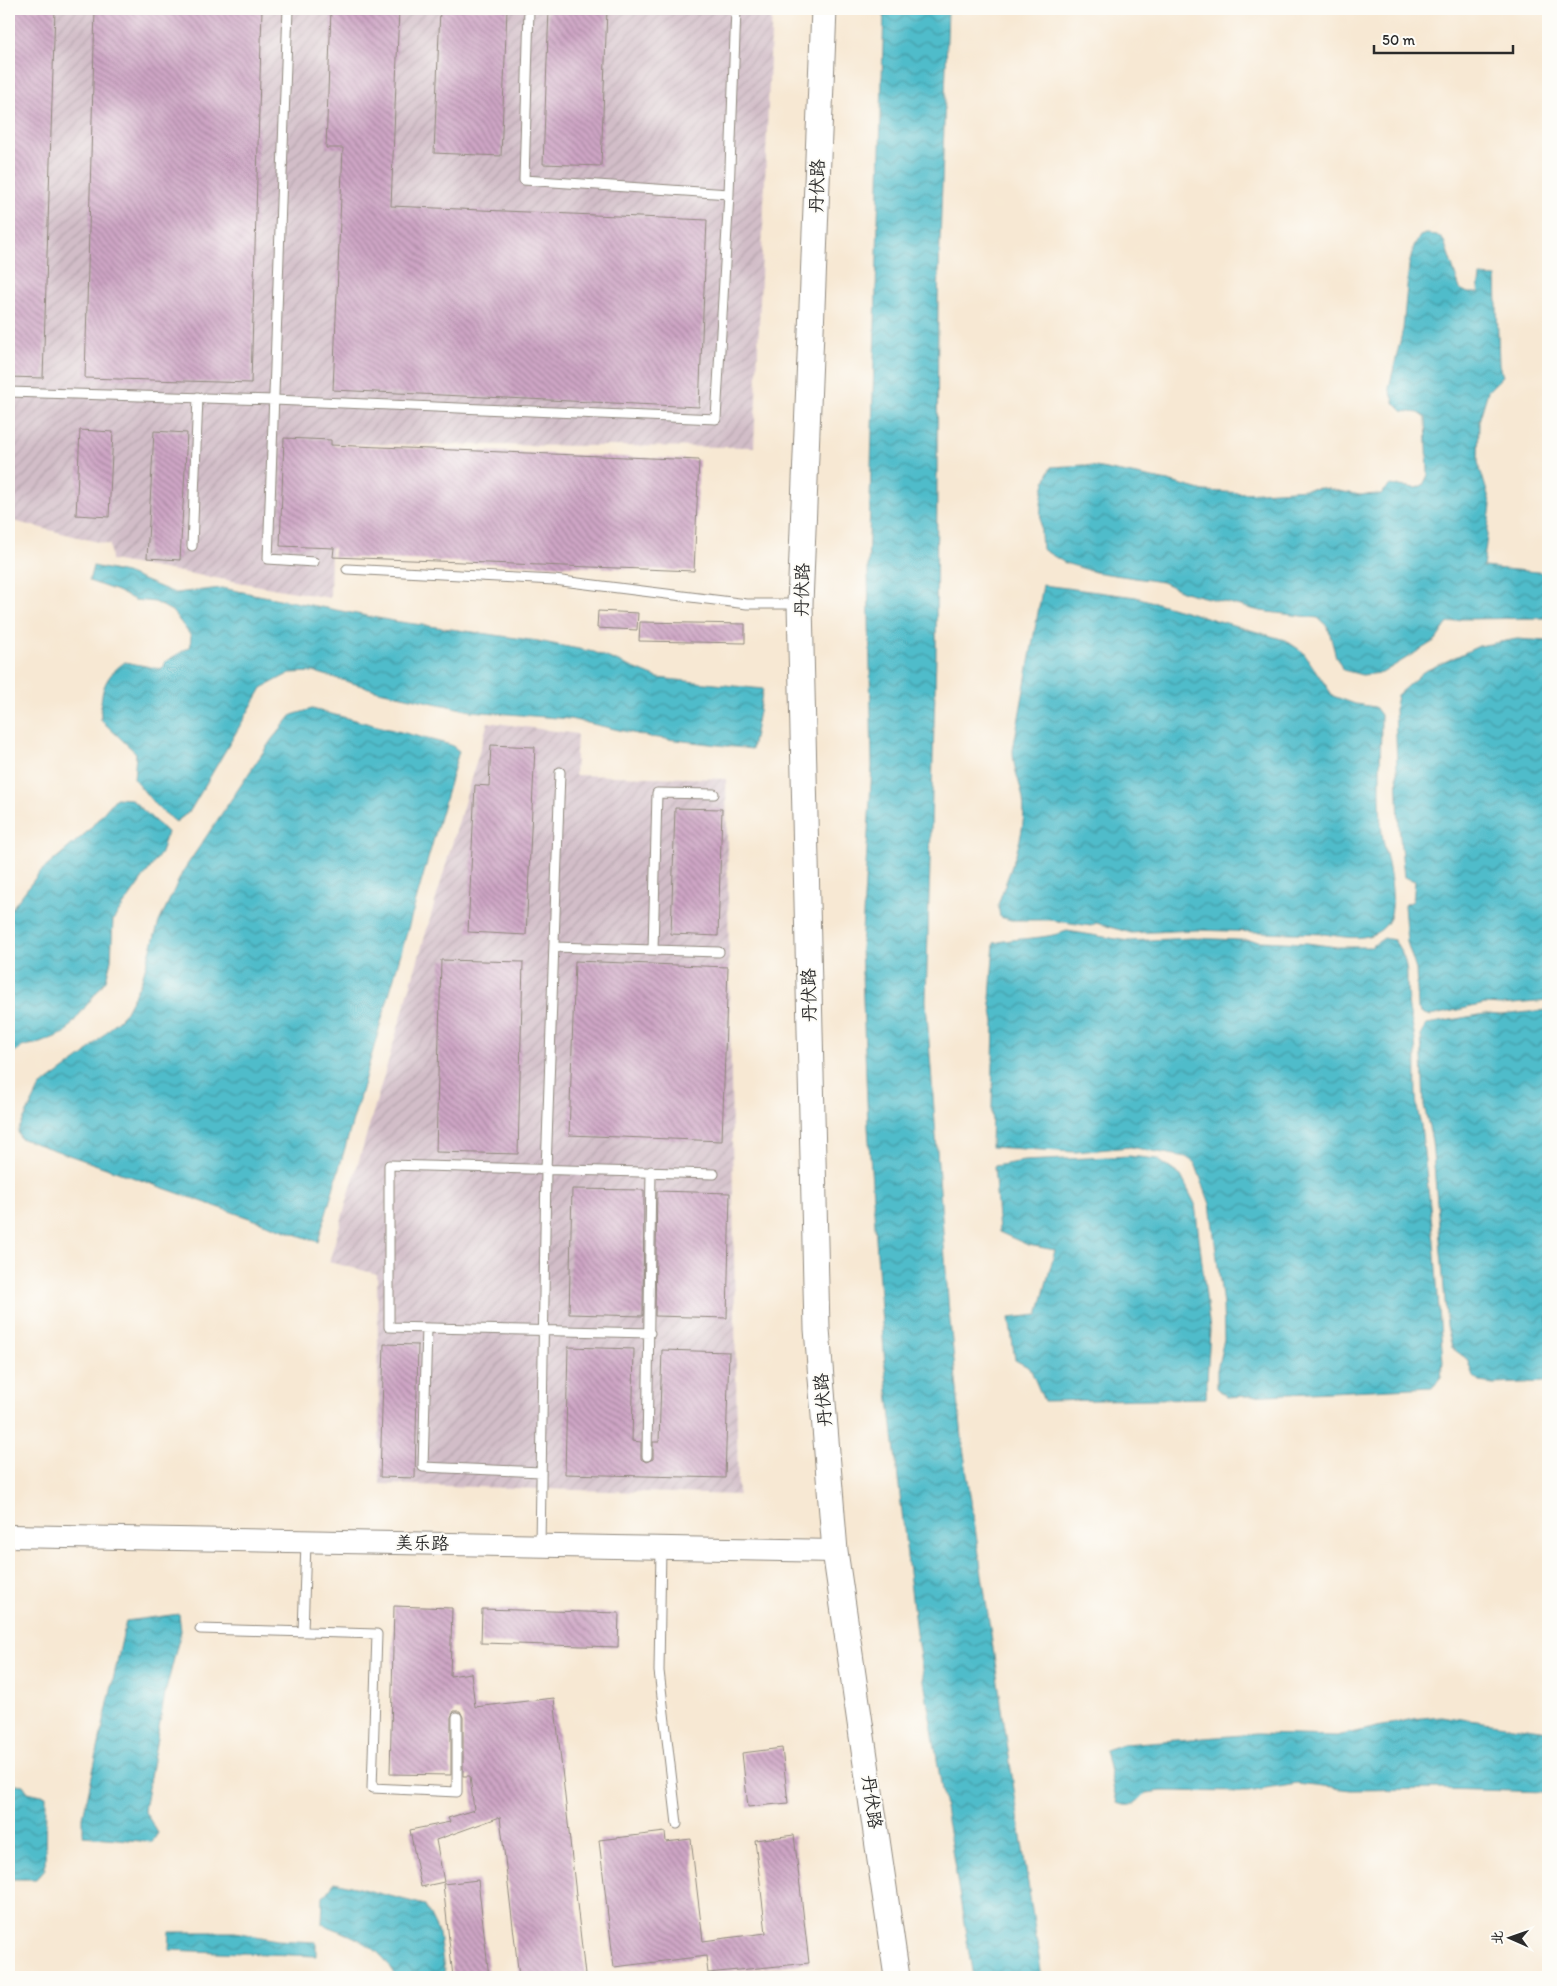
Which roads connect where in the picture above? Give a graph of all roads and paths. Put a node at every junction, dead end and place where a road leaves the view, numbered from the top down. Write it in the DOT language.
graph roads {
  1 [pos="288,9"];
  2 [pos="529,9"];
  3 [pos="736,9"];
  4 [pos="824,9"];
  5 [pos="728,194"];
  6 [pos="9,392"];
  7 [pos="198,398"];
  8 [pos="274,400"];
  9 [pos="192,546"];
  10 [pos="314,562"];
  11 [pos="347,569"];
  12 [pos="800,604"];
  13 [pos="560,772"];
  14 [pos="714,794"];
  15 [pos="554,947"];
  16 [pos="653,950"];
  17 [pos="719,952"];
  18 [pos="546,1170"];
  19 [pos="651,1172"];
  20 [pos="714,1174"];
  21 [pos="427,1328"];
  22 [pos="544,1331"];
  23 [pos="650,1333"];
  24 [pos="647,1456"];
  25 [pos="541,1472"];
  26 [pos="9,1536"];
  27 [pos="306,1541"];
  28 [pos="540,1546"];
  29 [pos="661,1548"];
  30 [pos="835,1551"];
  31 [pos="200,1629"];
  32 [pos="303,1632"];
  33 [pos="457,1717"];
  34 [pos="678,1824"];
  35 [pos="897,1977"];
  1 -- 8 [label="lane"];
  2 -- 5 [label="lane"];
  3 -- 5 [label="lane"];
  4 -- 12 [label="main road, 丹伏路"];
  5 -- 8 [label="lane"];
  6 -- 7 [label="lane"];
  7 -- 8 [label="lane"];
  7 -- 9 [label="lane"];
  8 -- 10 [label="lane"];
  11 -- 12 [label="lane"];
  12 -- 30 [label="main road, 丹伏路"];
  13 -- 15 [label="lane"];
  14 -- 16 [label="lane"];
  15 -- 16 [label="lane"];
  15 -- 18 [label="lane"];
  16 -- 17 [label="lane"];
  18 -- 19 [label="lane"];
  18 -- 21 [label="lane"];
  18 -- 22 [label="lane"];
  19 -- 20 [label="lane"];
  19 -- 23 [label="lane"];
  21 -- 22 [label="lane"];
  21 -- 25 [label="lane"];
  22 -- 23 [label="lane"];
  22 -- 25 [label="lane"];
  23 -- 24 [label="lane"];
  25 -- 28 [label="lane"];
  26 -- 27 [label="street, 美乐路"];
  27 -- 28 [label="street, 美乐路"];
  27 -- 32 [label="lane"];
  28 -- 29 [label="street, 美乐路"];
  29 -- 30 [label="street, 美乐路"];
  29 -- 34 [label="lane"];
  30 -- 35 [label="main road, 丹伏路"];
  31 -- 32 [label="lane"];
  32 -- 33 [label="lane"];
}
